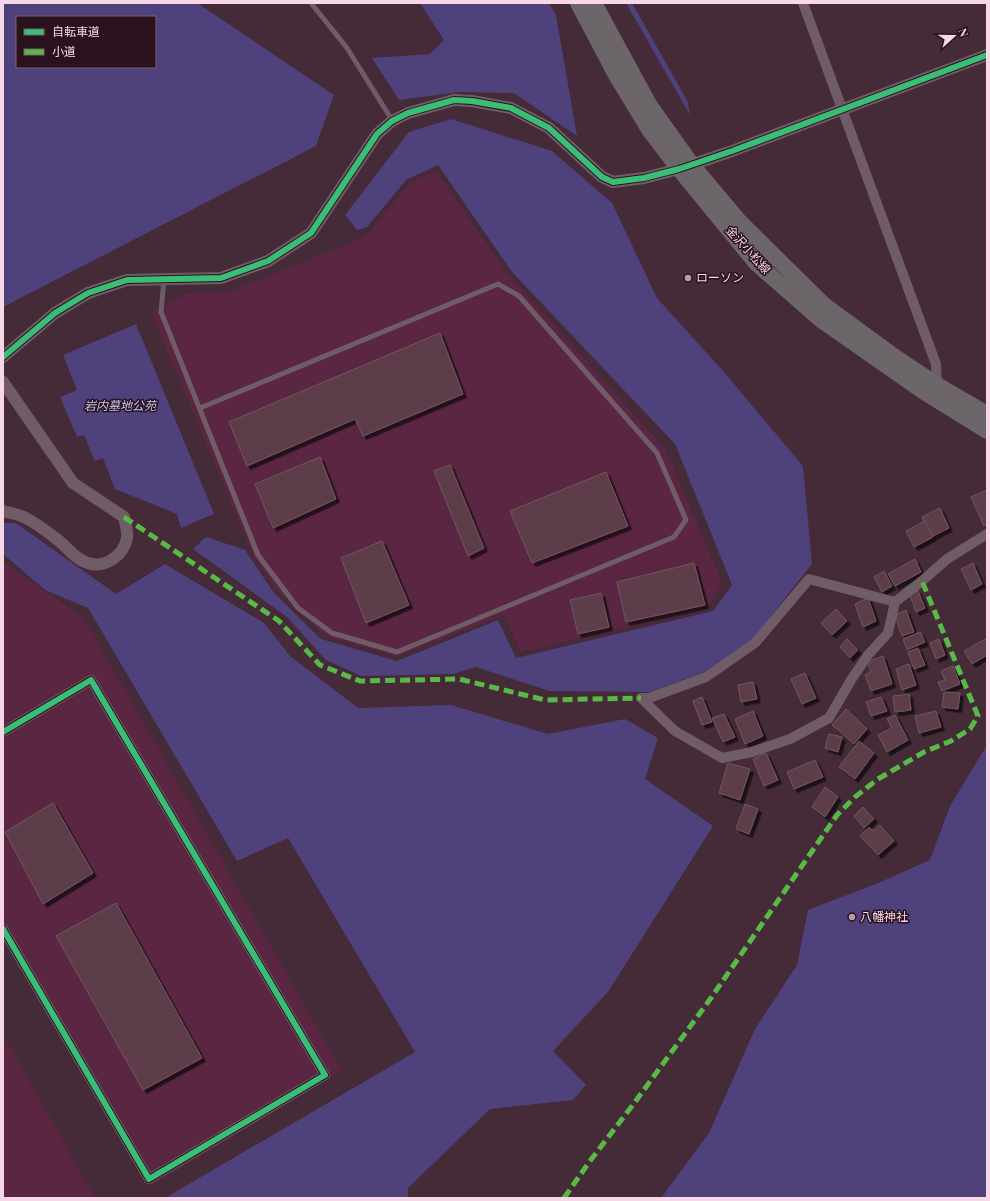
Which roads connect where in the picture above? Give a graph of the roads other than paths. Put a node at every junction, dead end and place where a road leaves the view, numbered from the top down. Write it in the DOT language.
graph roads {
  1 [pos="311,3"];
  2 [pos="578,3"];
  3 [pos="594,3"];
  4 [pos="803,3"];
  5 [pos="987,55"];
  6 [pos="842,110"];
  7 [pos="392,121"];
  8 [pos="686,167"];
  9 [pos="164,279"];
  10 [pos="3,357"];
  11 [pos="3,382"];
  12 [pos="937,385"];
  13 [pos="200,408"];
  14 [pos="987,414"];
  15 [pos="987,431"];
  16 [pos="3,511"];
  17 [pos="987,534"];
  18 [pos="895,602"];
  19 [pos="3,732"];
  20 [pos="3,929"];
  1 -- 7 [label="lane"];
  2 -- 8 [label="main road, 金沢小松線"];
  3 -- 8 [label="main road, 金沢小松線"];
  4 -- 6 [label="street"];
  5 -- 6 [label="street"];
  6 -- 8 [label="street"];
  6 -- 12 [label="street"];
  7 -- 8 [label="street"];
  7 -- 9 [label="street"];
  8 -- 12 [label="main road, 金沢小松線"];
  8 -- 15 [label="main road, 金沢小松線"];
  9 -- 10 [label="street"];
  9 -- 13 [label="lane"];
  11 -- 16 [label="street"];
  12 -- 14 [label="main road, 金沢小松線"];
  13 -- 13 [label="lane"];
  17 -- 18 [label="street"];
  18 -- 18 [label="street"];
  19 -- 20 [label="street"];
}
